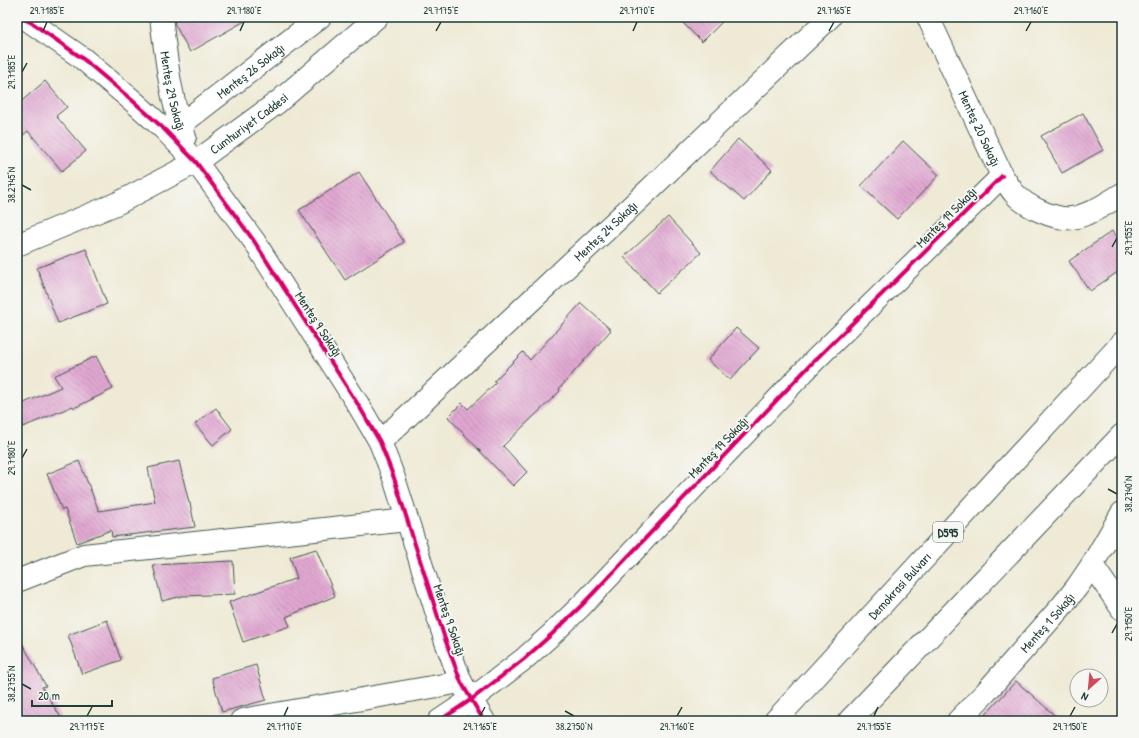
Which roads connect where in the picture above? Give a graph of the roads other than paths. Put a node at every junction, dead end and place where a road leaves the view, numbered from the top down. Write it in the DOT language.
graph roads {
  1 [pos="20,17"];
  2 [pos="161,17"];
  3 [pos="320,17"];
  4 [pos="377,17"];
  5 [pos="830,17"];
  6 [pos="928,17"];
  7 [pos="180,125"];
  8 [pos="196,162"];
  9 [pos="1002,176"];
  10 [pos="1122,194"];
  11 [pos="17,246"];
  12 [pos="1122,343"];
  13 [pos="1122,435"];
  14 [pos="380,442"];
  15 [pos="1122,513"];
  16 [pos="407,520"];
  17 [pos="1092,565"];
  18 [pos="17,582"];
  19 [pos="1122,609"];
  20 [pos="467,691"];
  21 [pos="241,721"];
  22 [pos="439,721"];
  23 [pos="484,721"];
  24 [pos="774,721"];
  25 [pos="849,721"];
  26 [pos="958,721"];
  1 -- 8 [label="main road, Menteş 9 Sokağı"];
  2 -- 7 [label="main road, Menteş 29 Sokağı"];
  3 -- 7 [label="main road, Menteş 26 Sokağı"];
  4 -- 8 [label="main road, Cumhuriyet Caddesi"];
  5 -- 14 [label="main road, Menteş 24 Sokağı"];
  6 -- 9 [label="main road, Menteş 20 Sokağı"];
  7 -- 8 [label="main road, Menteş 29 Sokağı"];
  8 -- 11 [label="main road, Cumhuriyet Caddesi"];
  8 -- 14 [label="main road, Menteş 9 Sokağı"];
  9 -- 10 [label="main road, Menteş 20 Sokağı"];
  9 -- 20 [label="main road, Menteş 19 Sokağı"];
  12 -- 24 [label="main road, Demokrasi Bulvarı / D595"];
  13 -- 25 [label="main road"];
  14 -- 16 [label="main road, Menteş 9 Sokağı"];
  15 -- 17 [label="main road, Menteş 1 Sokağı"];
  16 -- 18 [label="main road"];
  16 -- 20 [label="main road, Menteş 9 Sokağı"];
  17 -- 19 [label="main road"];
  17 -- 26 [label="main road, Menteş 1 Sokağı"];
  20 -- 21 [label="main road"];
  20 -- 22 [label="main road, Menteş 19 Sokağı"];
  20 -- 23 [label="main road, Menteş 9 Sokağı"];
}
